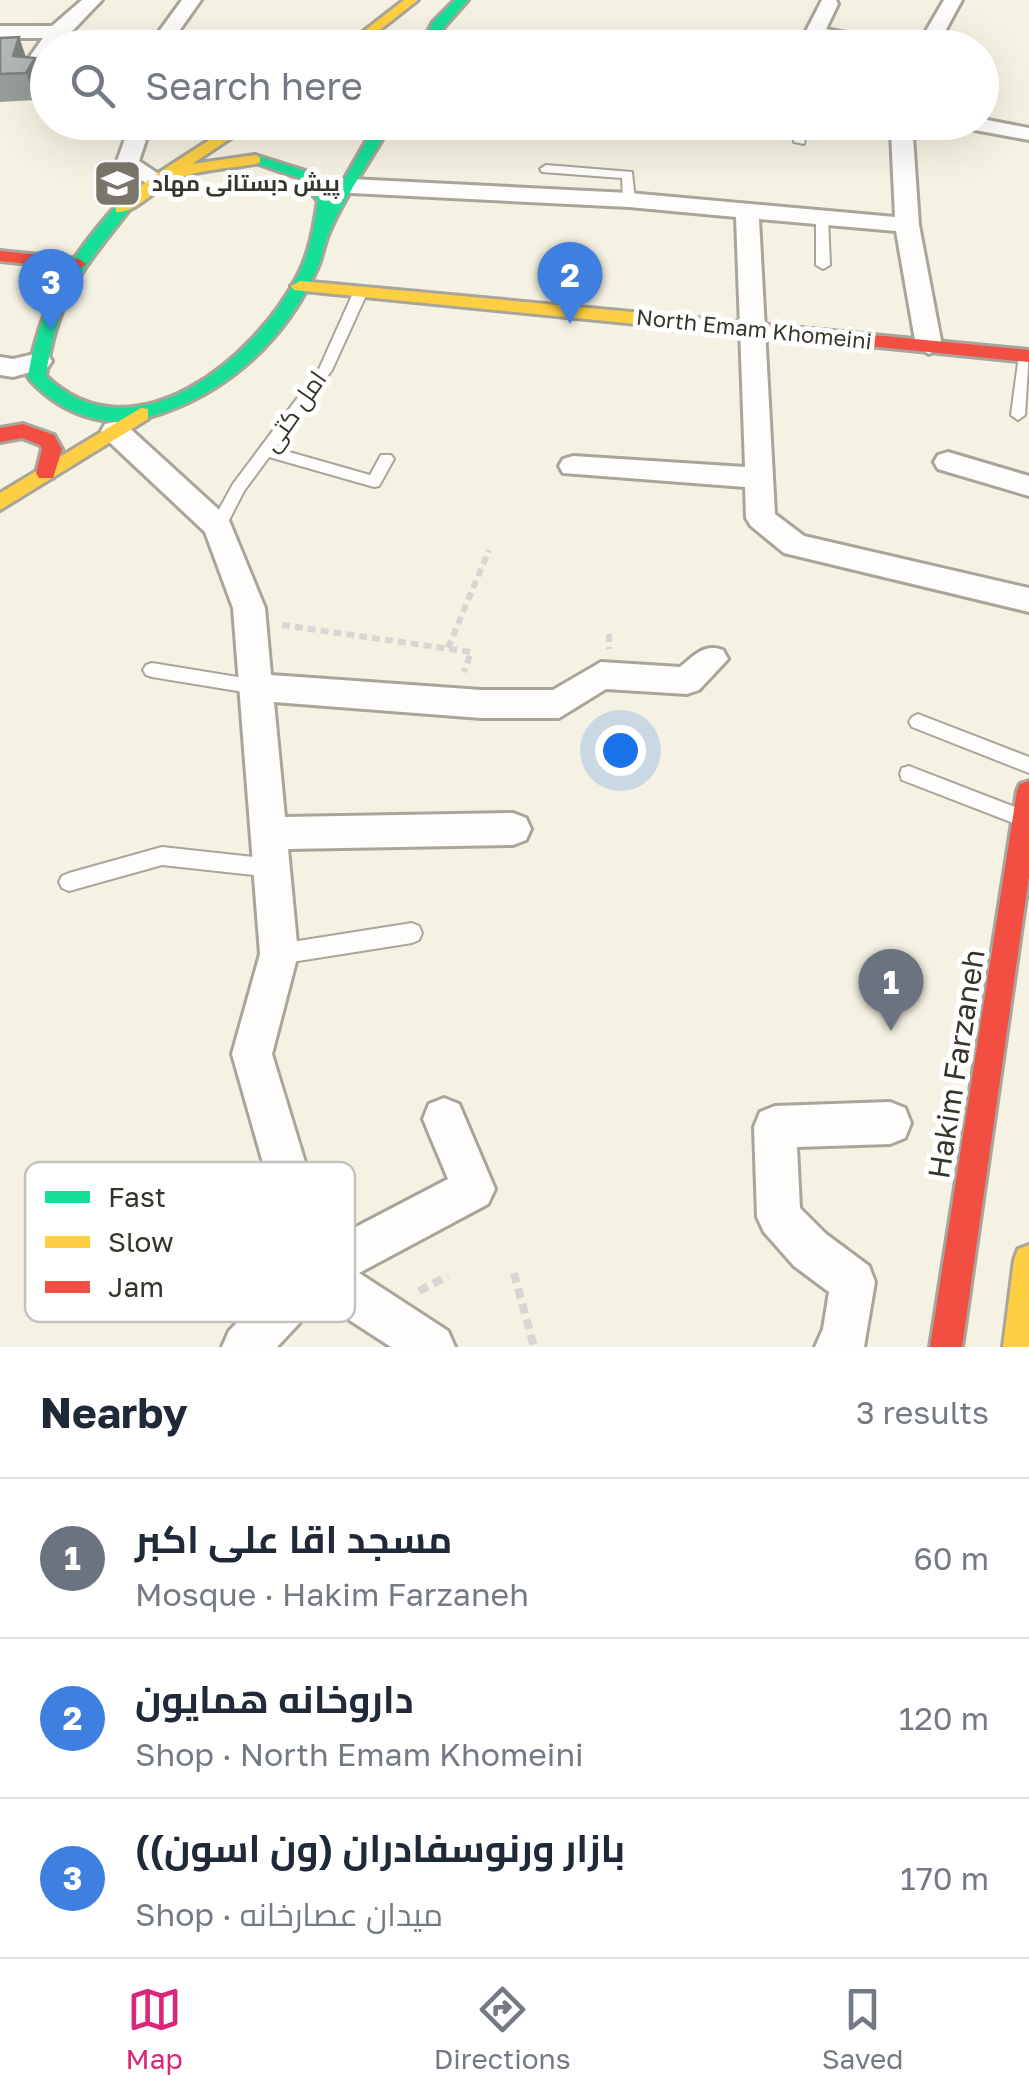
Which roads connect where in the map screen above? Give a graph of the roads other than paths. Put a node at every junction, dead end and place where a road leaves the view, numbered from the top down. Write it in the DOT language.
graph roads {
  1 [pos="92,0"];
  2 [pos="192,0"];
  3 [pos="462,0"];
  4 [pos="954,0"];
  5 [pos="406,2"];
  6 [pos="829,4"];
  7 [pos="59,30"];
  8 [pos="170,30"];
  9 [pos="371,30"];
  10 [pos="435,30"];
  11 [pos="816,30"];
  12 [pos="936,30"];
  13 [pos="0,32"];
  14 [pos="30,32"];
  15 [pos="999,128"];
  16 [pos="1029,134"];
  17 [pos="136,140"];
  18 [pos="220,140"];
  19 [pos="375,140"];
  20 [pos="903,140"];
  21 [pos="546,169"];
  22 [pos="157,180"];
  23 [pos="351,186"];
  24 [pos="629,200"];
  25 [pos="747,209"];
  26 [pos="822,217"];
  27 [pos="907,226"];
  28 [pos="326,227"];
  29 [pos="0,256"];
  30 [pos="79,264"];
  31 [pos="824,265"];
  32 [pos="300,286"];
  33 [pos="362,291"];
  34 [pos="754,329"];
  35 [pos="929,346"];
  36 [pos="1027,356"];
  37 [pos="0,366"];
  38 [pos="30,385"];
  39 [pos="1018,414"];
  40 [pos="128,422"];
  41 [pos="0,427"];
  42 [pos="0,434"];
  43 [pos="266,451"];
  44 [pos="386,459"];
  45 [pos="948,462"];
  46 [pos="573,466"];
  47 [pos="46,473"];
  48 [pos="760,478"];
  49 [pos="1029,486"];
  50 [pos="0,502"];
  51 [pos="218,526"];
  52 [pos="1029,600"];
  53 [pos="712,659"];
  54 [pos="152,670"];
  55 [pos="256,687"];
  56 [pos="918,722"];
  57 [pos="1029,765"];
  58 [pos="909,774"];
  59 [pos="1029,791"];
  60 [pos="1022,818"];
  61 [pos="513,829"];
  62 [pos="270,851"];
  63 [pos="69,882"];
  64 [pos="412,933"];
  65 [pos="1017,951"];
  66 [pos="280,954"];
  67 [pos="444,1120"];
  68 [pos="890,1123"];
  69 [pos="284,1162"];
  70 [pos="355,1251"];
  71 [pos="1029,1260"];
  72 [pos="355,1297"];
  73 [pos="268,1322"];
  74 [pos="1023,1340"];
  75 [pos="244,1347"];
  76 [pos="432,1347"];
  77 [pos="838,1347"];
  78 [pos="946,1347"];
  1 -- 7 [label="street"];
  2 -- 8 [label="street"];
  3 -- 10 [label="main road"];
  4 -- 12 [label="street"];
  5 -- 9 [label="main road"];
  6 -- 11 [label="street"];
  13 -- 14 [label="street"];
  15 -- 16 [label="street"];
  17 -- 22 [label="street"];
  18 -- 22 [label="main road"];
  19 -- 23 [label="main road"];
  20 -- 27 [label="street"];
  21 -- 24 [label="lane"];
  22 -- 28 [label="main road"];
  22 -- 30 [label="main road"];
  23 -- 24 [label="street"];
  23 -- 28 [label="main road"];
  24 -- 25 [label="street"];
  25 -- 26 [label="street"];
  25 -- 34 [label="street"];
  26 -- 27 [label="street"];
  26 -- 31 [label="lane"];
  27 -- 35 [label="street"];
  28 -- 32 [label="main road"];
  29 -- 30 [label="main road"];
  30 -- 38 [label="main road"];
  32 -- 33 [label="main road, North Emam Khomeini"];
  32 -- 40 [label="main road"];
  33 -- 34 [label="main road, North Emam Khomeini"];
  33 -- 43 [label="lane, امل کتی"];
  34 -- 35 [label="main road, North Emam Khomeini"];
  34 -- 48 [label="street"];
  35 -- 36 [label="main road, North Emam Khomeini"];
  36 -- 39 [label="lane"];
  37 -- 38 [label="street"];
  38 -- 40 [label="main road"];
  38 -- 41 [label="main road"];
  40 -- 47 [label="main road"];
  40 -- 51 [label="street"];
  42 -- 47 [label="main road"];
  43 -- 44 [label="lane"];
  43 -- 51 [label="lane, امل کتی"];
  45 -- 49 [label="street"];
  46 -- 48 [label="street"];
  47 -- 50 [label="main road"];
  48 -- 52 [label="street"];
  51 -- 55 [label="street"];
  53 -- 55 [label="street"];
  54 -- 55 [label="lane"];
  55 -- 62 [label="street"];
  56 -- 57 [label="lane"];
  58 -- 60 [label="lane"];
  59 -- 60 [label="main road, Hakim Farzaneh"];
  60 -- 65 [label="main road, Hakim Farzaneh"];
  61 -- 62 [label="street"];
  62 -- 63 [label="lane"];
  62 -- 66 [label="street"];
  64 -- 66 [label="lane"];
  65 -- 78 [label="main road, Hakim Farzaneh"];
  66 -- 69 [label="street"];
  67 -- 70 [label="street"];
  68 -- 77 [label="street"];
  71 -- 74 [label="main road"];
  72 -- 76 [label="street"];
  73 -- 75 [label="street"];
}
